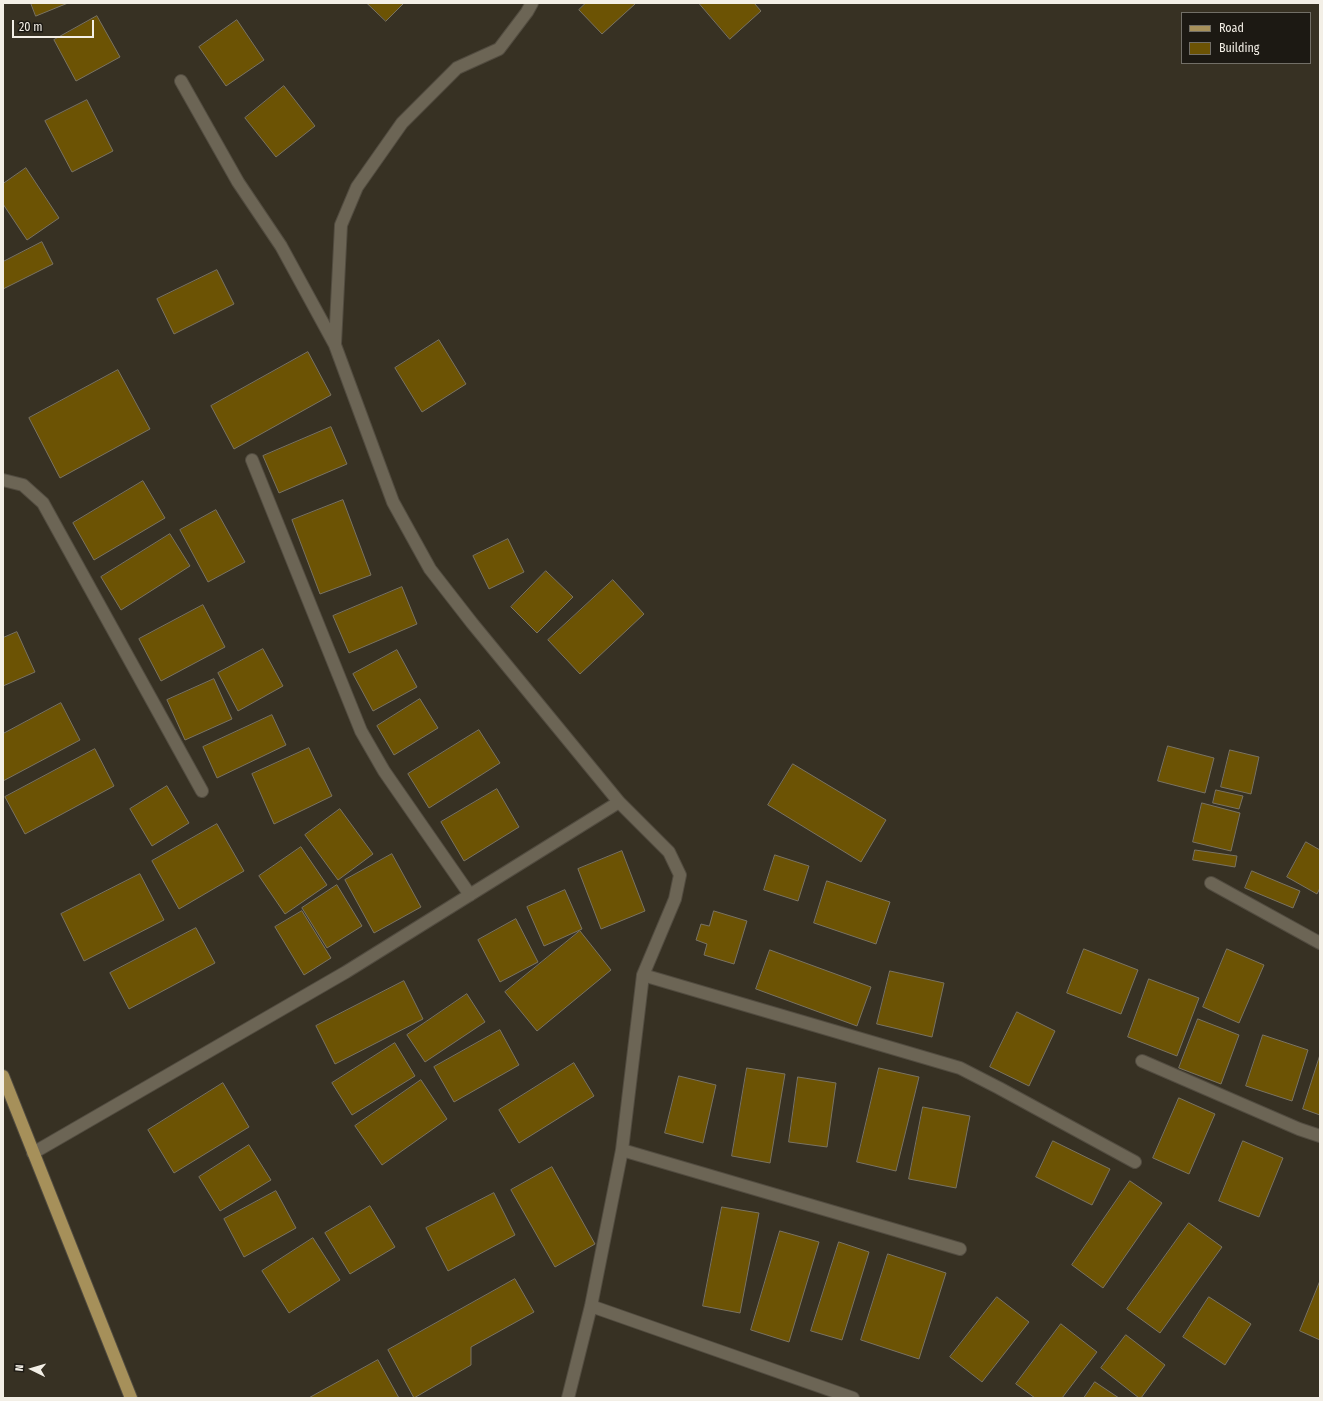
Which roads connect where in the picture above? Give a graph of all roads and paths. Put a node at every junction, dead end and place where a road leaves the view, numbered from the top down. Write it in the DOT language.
graph roads {
  1 [pos="532,3"];
  2 [pos="181,81"];
  3 [pos="335,345"];
  4 [pos="252,460"];
  5 [pos="3,480"];
  6 [pos="202,791"];
  7 [pos="619,802"];
  8 [pos="1211,883"];
  9 [pos="470,895"];
  10 [pos="1320,943"];
  11 [pos="643,975"];
  12 [pos="1142,1061"];
  13 [pos="3,1076"];
  14 [pos="1320,1136"];
  15 [pos="622,1150"];
  16 [pos="33,1153"];
  17 [pos="1135,1162"];
  18 [pos="960,1249"];
  19 [pos="591,1306"];
  20 [pos="130,1398"];
  21 [pos="568,1398"];
  22 [pos="853,1398"];
  1 -- 3 [label="street"];
  2 -- 3 [label="street"];
  3 -- 7 [label="street"];
  4 -- 9 [label="street"];
  5 -- 6 [label="street"];
  7 -- 9 [label="street"];
  7 -- 11 [label="street"];
  8 -- 10 [label="street"];
  9 -- 16 [label="street"];
  11 -- 15 [label="street"];
  11 -- 17 [label="street"];
  12 -- 14 [label="street"];
  13 -- 16 [label="main road"];
  15 -- 18 [label="street"];
  15 -- 19 [label="street"];
  16 -- 20 [label="main road"];
  19 -- 21 [label="street"];
  19 -- 22 [label="street"];
}
